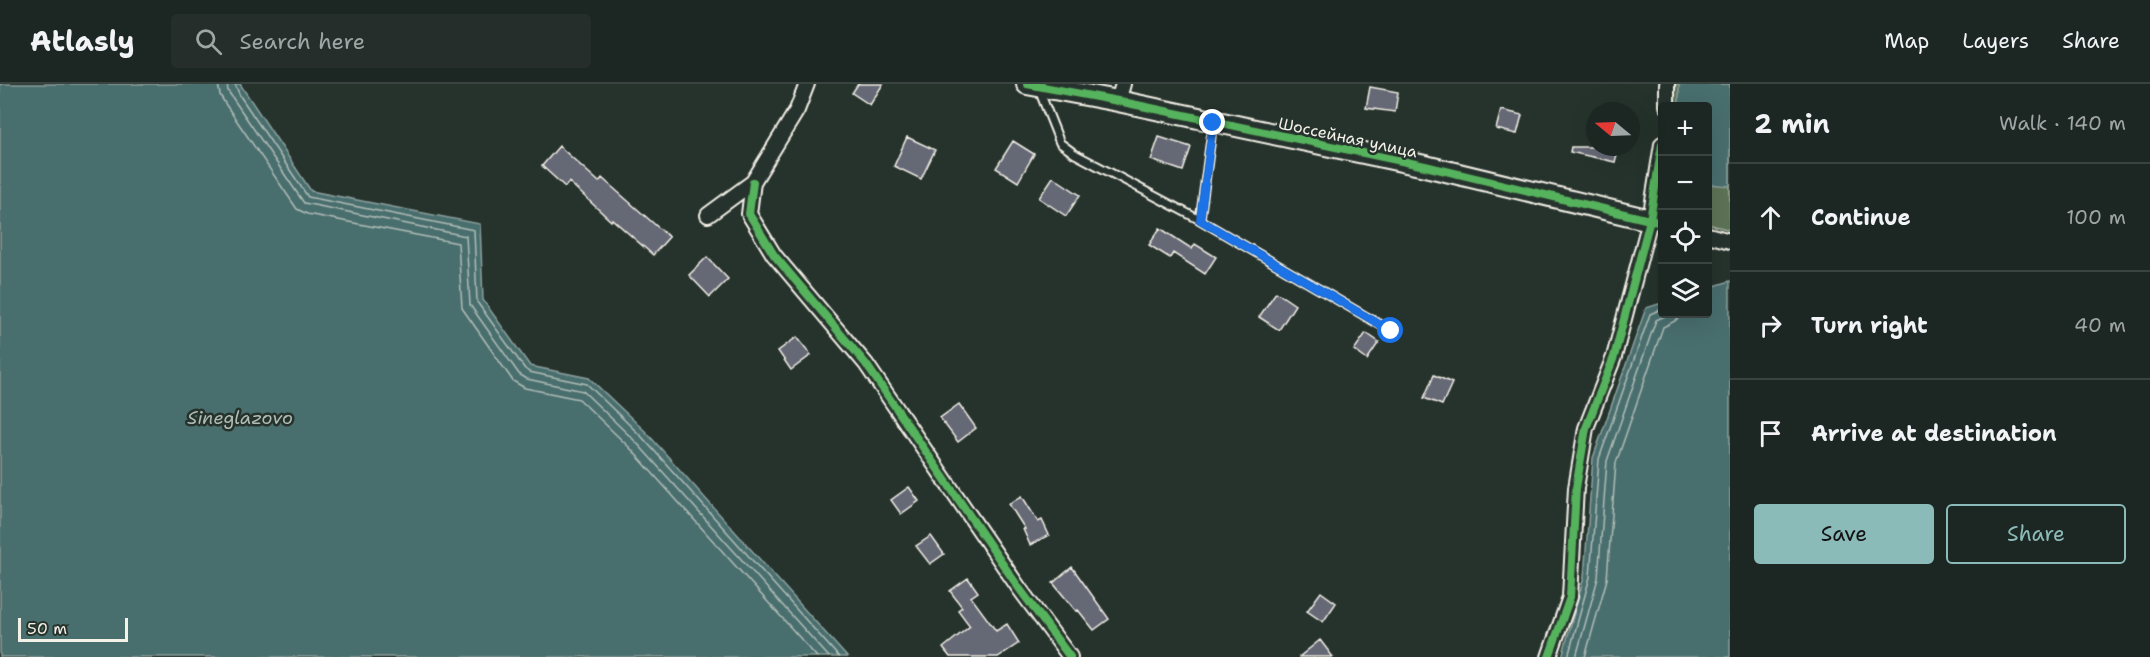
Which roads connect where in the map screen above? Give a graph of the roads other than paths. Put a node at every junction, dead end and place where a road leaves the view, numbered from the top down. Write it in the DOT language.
graph roads {
  1 [pos="807,84"];
  2 [pos="1667,84"];
  3 [pos="1032,85"];
  4 [pos="1121,93"];
  5 [pos="1667,102"];
  6 [pos="1213,123"];
  7 [pos="1661,156"];
  8 [pos="753,182"];
  9 [pos="708,215"];
  10 [pos="1200,220"];
  11 [pos="1656,222"];
  12 [pos="1712,236"];
  13 [pos="1730,241"];
  14 [pos="1391,331"];
  15 [pos="1070,657"];
  16 [pos="1550,657"];
  1 -- 8 [label="street"];
  2 -- 5 [label="street"];
  3 -- 4 [label="street, Шоссейная улица"];
  3 -- 10 [label="lane"];
  4 -- 6 [label="street, Шоссейная улица"];
  6 -- 10 [label="lane"];
  6 -- 11 [label="street, Шоссейная улица"];
  7 -- 11 [label="street"];
  8 -- 9 [label="street"];
  8 -- 15 [label="street"];
  10 -- 14 [label="lane"];
  11 -- 16 [label="street"];
  12 -- 13 [label="street"];
}
